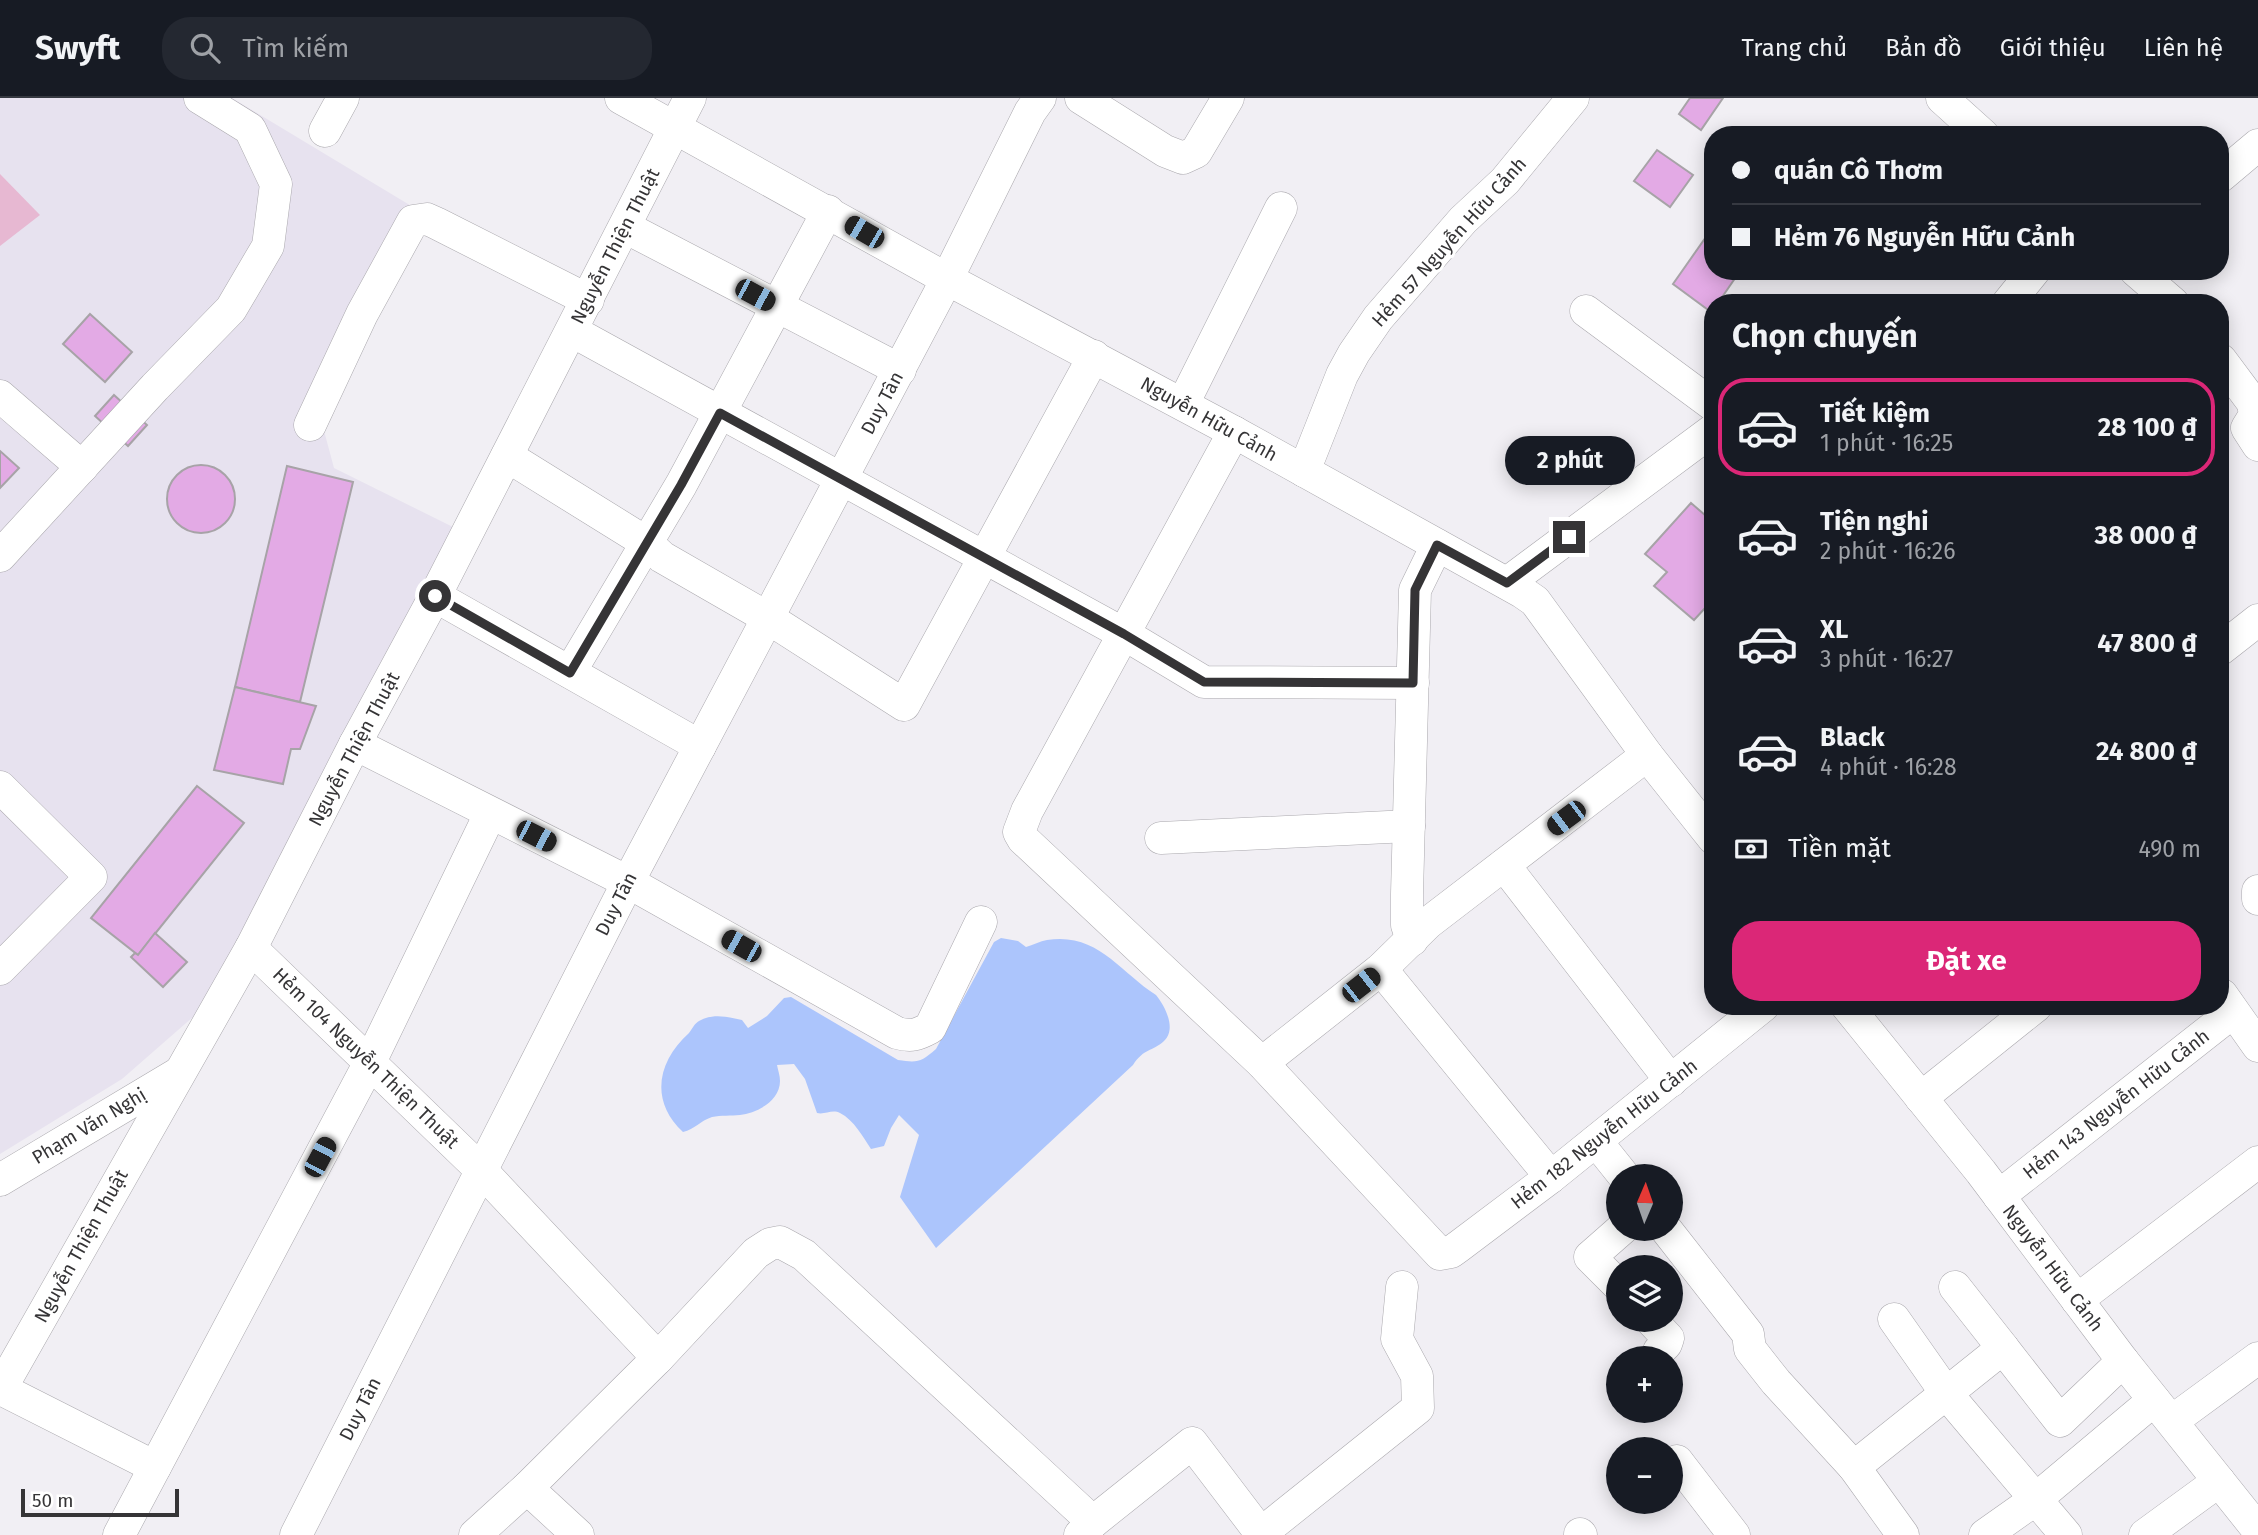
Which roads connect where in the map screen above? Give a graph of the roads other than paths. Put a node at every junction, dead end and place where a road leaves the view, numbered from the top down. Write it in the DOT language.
graph roads {
  1 [pos="200,98"];
  2 [pos="343,98"];
  3 [pos="621,98"];
  4 [pos="690,98"];
  5 [pos="1081,98"];
  6 [pos="1228,98"];
  7 [pos="1573,98"];
  8 [pos="1025,103"];
  9 [pos="1958,103"];
  10 [pos="1976,126"];
  11 [pos="674,127"];
  12 [pos="325,131"];
  13 [pos="2258,145"];
  14 [pos="2229,169"];
  15 [pos="1280,208"];
  16 [pos="828,211"];
  17 [pos="625,227"];
  18 [pos="947,279"];
  19 [pos="2027,280"];
  20 [pos="2146,280"];
  21 [pos="2015,294"];
  22 [pos="2163,294"];
  23 [pos="588,300"];
  24 [pos="776,306"];
  25 [pos="1586,311"];
  26 [pos="572,331"];
  27 [pos="1094,356"];
  28 [pos="900,370"];
  29 [pos="2229,370"];
  30 [pos="0,396"];
  31 [pos="1704,398"];
  32 [pos="1182,404"];
  33 [pos="720,413"];
  34 [pos="310,425"];
  35 [pos="1234,432"];
  36 [pos="1704,437"];
  37 [pos="2258,445"];
  38 [pos="507,456"];
  39 [pos="82,467"];
  40 [pos="1304,471"];
  41 [pos="842,478"];
  42 [pos="647,543"];
  43 [pos="4,545"];
  44 [pos="1437,545"];
  45 [pos="985,557"];
  46 [pos="1507,583"];
  47 [pos="435,596"];
  48 [pos="768,618"];
  49 [pos="2258,620"];
  50 [pos="1124,634"];
  51 [pos="2229,643"];
  52 [pos="570,673"];
  53 [pos="1413,683"];
  54 [pos="355,744"];
  55 [pos="700,746"];
  56 [pos="1647,755"];
  57 [pos="0,787"];
  58 [pos="490,814"];
  59 [pos="1409,826"];
  60 [pos="1704,827"];
  61 [pos="1161,838"];
  62 [pos="1504,865"];
  63 [pos="628,882"];
  64 [pos="2258,891"];
  65 [pos="2258,899"];
  66 [pos="981,922"];
  67 [pos="1412,940"];
  68 [pos="251,948"];
  69 [pos="0,969"];
  70 [pos="1381,969"];
  71 [pos="2229,1006"];
  72 [pos="1752,1015"];
  73 [pos="1854,1015"];
  74 [pos="2025,1015"];
  75 [pos="2213,1015"];
  76 [pos="2258,1046"];
  77 [pos="370,1062"];
  78 [pos="1262,1063"];
  79 [pos="179,1073"];
  80 [pos="1671,1081"];
  81 [pos="1921,1098"];
  82 [pos="1596,1141"];
  83 [pos="2258,1162"];
  84 [pos="1614,1164"];
  85 [pos="480,1169"];
  86 [pos="1551,1177"];
  87 [pos="0,1180"];
  88 [pos="1999,1196"];
  89 [pos="1608,1241"];
  90 [pos="1675,1241"];
  91 [pos="1606,1273"];
  92 [pos="1955,1286"];
  93 [pos="1402,1287"];
  94 [pos="2077,1300"];
  95 [pos="1894,1319"];
  96 [pos="2003,1348"];
  97 [pos="658,1358"];
  98 [pos="2258,1358"];
  99 [pos="2123,1361"];
  100 [pos="0,1390"];
  101 [pos="1947,1393"];
  102 [pos="2163,1410"];
  103 [pos="155,1467"];
  104 [pos="1854,1468"];
  105 [pos="1683,1470"];
  106 [pos="2219,1480"];
  107 [pos="527,1488"];
  108 [pos="2036,1499"];
  109 [pos="2256,1524"];
  110 [pos="1087,1529"];
  111 [pos="119,1535"];
  112 [pos="296,1535"];
  113 [pos="475,1535"];
  114 [pos="578,1535"];
  115 [pos="1260,1535"];
  116 [pos="1734,1535"];
  117 [pos="1903,1535"];
  118 [pos="1984,1535"];
  119 [pos="2066,1535"];
  120 [pos="2145,1535"];
  1 -- 39 [label="street"];
  2 -- 12 [label="street"];
  3 -- 11 [label="street, Nguyễn Hữu Cảnh"];
  4 -- 11 [label="street, Nguyễn Thiện Thuật"];
  5 -- 6 [label="street"];
  7 -- 40 [label="street, Hẻm 57 Nguyễn Hữu Cảnh"];
  8 -- 18 [label="street, Duy Tân"];
  9 -- 10 [label="street"];
  11 -- 16 [label="street, Nguyễn Hữu Cảnh"];
  11 -- 17 [label="street, Nguyễn Thiện Thuật"];
  13 -- 14 [label="street"];
  15 -- 32 [label="street"];
  16 -- 18 [label="street, Nguyễn Hữu Cảnh"];
  16 -- 24 [label="street"];
  17 -- 23 [label="street, Nguyễn Thiện Thuật"];
  17 -- 24 [label="street"];
  18 -- 27 [label="street, Nguyễn Hữu Cảnh"];
  18 -- 28 [label="street, Duy Tân"];
  19 -- 21 [label="street"];
  20 -- 22 [label="street"];
  23 -- 26 [label="street, Nguyễn Thiện Thuật"];
  23 -- 34 [label="street"];
  24 -- 28 [label="street"];
  24 -- 33 [label="street"];
  25 -- 31 [label="street"];
  26 -- 33 [label="street"];
  26 -- 38 [label="street, Nguyễn Thiện Thuật"];
  27 -- 32 [label="street, Nguyễn Hữu Cảnh"];
  27 -- 45 [label="street"];
  28 -- 41 [label="street, Duy Tân"];
  29 -- 37 [label="street"];
  30 -- 39 [label="street"];
  32 -- 35 [label="street, Nguyễn Hữu Cảnh"];
  33 -- 41 [label="street"];
  33 -- 42 [label="street"];
  35 -- 40 [label="street, Nguyễn Hữu Cảnh"];
  35 -- 50 [label="street"];
  36 -- 46 [label="street"];
  38 -- 42 [label="street"];
  38 -- 47 [label="street, Nguyễn Thiện Thuật"];
  39 -- 43 [label="street"];
  40 -- 44 [label="street, Nguyễn Hữu Cảnh"];
  41 -- 45 [label="street"];
  41 -- 48 [label="street, Duy Tân"];
  42 -- 48 [label="street"];
  42 -- 52 [label="street"];
  44 -- 46 [label="street, Nguyễn Hữu Cảnh"];
  44 -- 53 [label="street"];
  45 -- 48 [label="street"];
  45 -- 50 [label="street"];
  46 -- 56 [label="street, Nguyễn Hữu Cảnh"];
  47 -- 52 [label="street"];
  47 -- 54 [label="street, Nguyễn Thiện Thuật"];
  48 -- 55 [label="street, Duy Tân"];
  49 -- 51 [label="street"];
  50 -- 53 [label="street"];
  50 -- 78 [label="street"];
  52 -- 55 [label="street"];
  53 -- 59 [label="street"];
  54 -- 58 [label="street"];
  54 -- 68 [label="street, Nguyễn Thiện Thuật"];
  55 -- 63 [label="street, Duy Tân"];
  56 -- 60 [label="street, Nguyễn Hữu Cảnh"];
  56 -- 62 [label="street"];
  57 -- 69 [label="street"];
  58 -- 63 [label="street"];
  58 -- 77 [label="street"];
  59 -- 61 [label="street"];
  59 -- 67 [label="street"];
  62 -- 67 [label="street"];
  62 -- 80 [label="street"];
  63 -- 66 [label="street"];
  63 -- 85 [label="street, Duy Tân"];
  64 -- 65 [label="street"];
  67 -- 70 [label="street"];
  68 -- 77 [label="street, Hẻm 104 Nguyễn Thiện Thuật"];
  68 -- 79 [label="street, Nguyễn Thiện Thuật"];
  70 -- 78 [label="street"];
  70 -- 86 [label="street"];
  71 -- 76 [label="street"];
  72 -- 80 [label="street, Hẻm 182 Nguyễn Hữu Cảnh"];
  73 -- 81 [label="street, Nguyễn Hữu Cảnh"];
  74 -- 81 [label="street"];
  75 -- 88 [label="street, Hẻm 143 Nguyễn Hữu Cảnh"];
  77 -- 85 [label="street, Hẻm 104 Nguyễn Thiện Thuật"];
  77 -- 103 [label="street"];
  78 -- 86 [label="street, Hẻm 182 Nguyễn Hữu Cảnh"];
  79 -- 87 [label="street, Phạm Văn Nghị"];
  79 -- 100 [label="street, Nguyễn Thiện Thuật"];
  80 -- 82 [label="street, Hẻm 182 Nguyễn Hữu Cảnh"];
  81 -- 88 [label="street, Nguyễn Hữu Cảnh"];
  82 -- 84 [label="street"];
  82 -- 86 [label="street, Hẻm 182 Nguyễn Hữu Cảnh"];
  83 -- 94 [label="street"];
  85 -- 97 [label="street, Hẻm 104 Nguyễn Thiện Thuật"];
  85 -- 112 [label="street, Duy Tân"];
  88 -- 94 [label="street, Nguyễn Hữu Cảnh"];
  89 -- 91 [label="street"];
  90 -- 104 [label="street"];
  92 -- 96 [label="street"];
  93 -- 115 [label="street"];
  94 -- 99 [label="street, Nguyễn Hữu Cảnh"];
  95 -- 101 [label="street"];
  96 -- 99 [label="street"];
  96 -- 101 [label="street"];
  97 -- 107 [label="street"];
  97 -- 110 [label="street"];
  98 -- 102 [label="street"];
  99 -- 102 [label="street, Nguyễn Hữu Cảnh"];
  100 -- 103 [label="street"];
  101 -- 104 [label="street"];
  101 -- 108 [label="street"];
  102 -- 106 [label="street, Nguyễn Hữu Cảnh"];
  102 -- 108 [label="street"];
  103 -- 111 [label="street"];
  104 -- 117 [label="street"];
  105 -- 116 [label="street"];
  106 -- 109 [label="street, Nguyễn Hữu Cảnh"];
  106 -- 120 [label="street"];
  107 -- 113 [label="street"];
  107 -- 114 [label="street"];
  108 -- 118 [label="street"];
  108 -- 119 [label="street"];
  110 -- 115 [label="street"];
}
